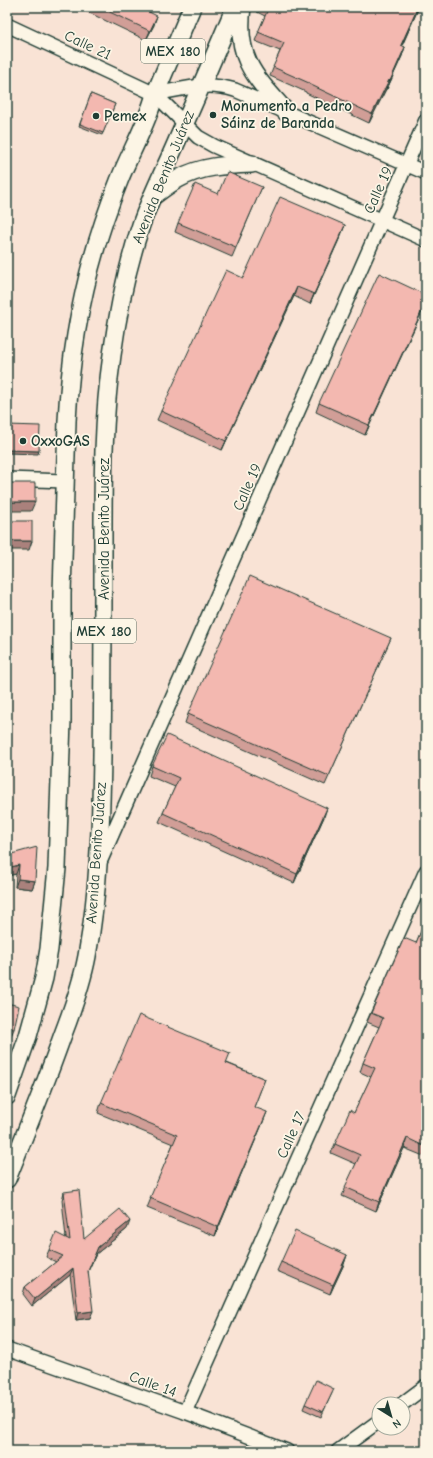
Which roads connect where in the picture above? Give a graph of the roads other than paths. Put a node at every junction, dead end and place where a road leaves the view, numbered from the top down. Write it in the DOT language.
graph roads {
  1 [pos="192,7"];
  2 [pos="235,7"];
  3 [pos="242,7"];
  4 [pos="7,25"];
  5 [pos="202,85"];
  6 [pos="155,94"];
  7 [pos="287,113"];
  8 [pos="426,120"];
  9 [pos="184,124"];
  10 [pos="252,164"];
  11 [pos="406,165"];
  12 [pos="426,173"];
  13 [pos="152,197"];
  14 [pos="382,221"];
  15 [pos="426,240"];
  16 [pos="7,479"];
  17 [pos="65,481"];
  18 [pos="98,867"];
  19 [pos="426,871"];
  20 [pos="7,1096"];
  21 [pos="7,1179"];
  22 [pos="7,1349"];
  23 [pos="426,1386"];
  24 [pos="411,1397"];
  25 [pos="185,1412"];
  26 [pos="371,1427"];
  27 [pos="287,1451"];
  28 [pos="338,1451"];
  1 -- 6 [label="main road, MEX 180"];
  2 -- 5 [label="main road, Avenida Benito Juárez / MEX 180"];
  3 -- 7 [label="main road"];
  4 -- 6 [label="street, Calle 21"];
  5 -- 6 [label="street"];
  5 -- 7 [label="street"];
  5 -- 9 [label="main road, Avenida Benito Juárez / MEX 180"];
  6 -- 9 [label="street"];
  6 -- 17 [label="main road, MEX 180"];
  7 -- 11 [label="street"];
  8 -- 11 [label="street, Calle 19"];
  9 -- 10 [label="street"];
  9 -- 13 [label="main road, Avenida Benito Juárez / MEX 180"];
  10 -- 13 [label="main road"];
  10 -- 14 [label="street"];
  11 -- 12 [label="street"];
  11 -- 14 [label="street, Calle 19"];
  13 -- 18 [label="main road, Avenida Benito Juárez / MEX 180"];
  14 -- 15 [label="street"];
  14 -- 18 [label="street, Calle 19"];
  16 -- 17 [label="street"];
  17 -- 20 [label="main road, MEX 180"];
  18 -- 21 [label="main road, Avenida Benito Juárez / MEX 180"];
  19 -- 25 [label="street, Calle 17"];
  22 -- 25 [label="street, Calle 14"];
  23 -- 24 [label="street"];
  25 -- 27 [label="street, Calle 14"];
  26 -- 28 [label="street"];
}
